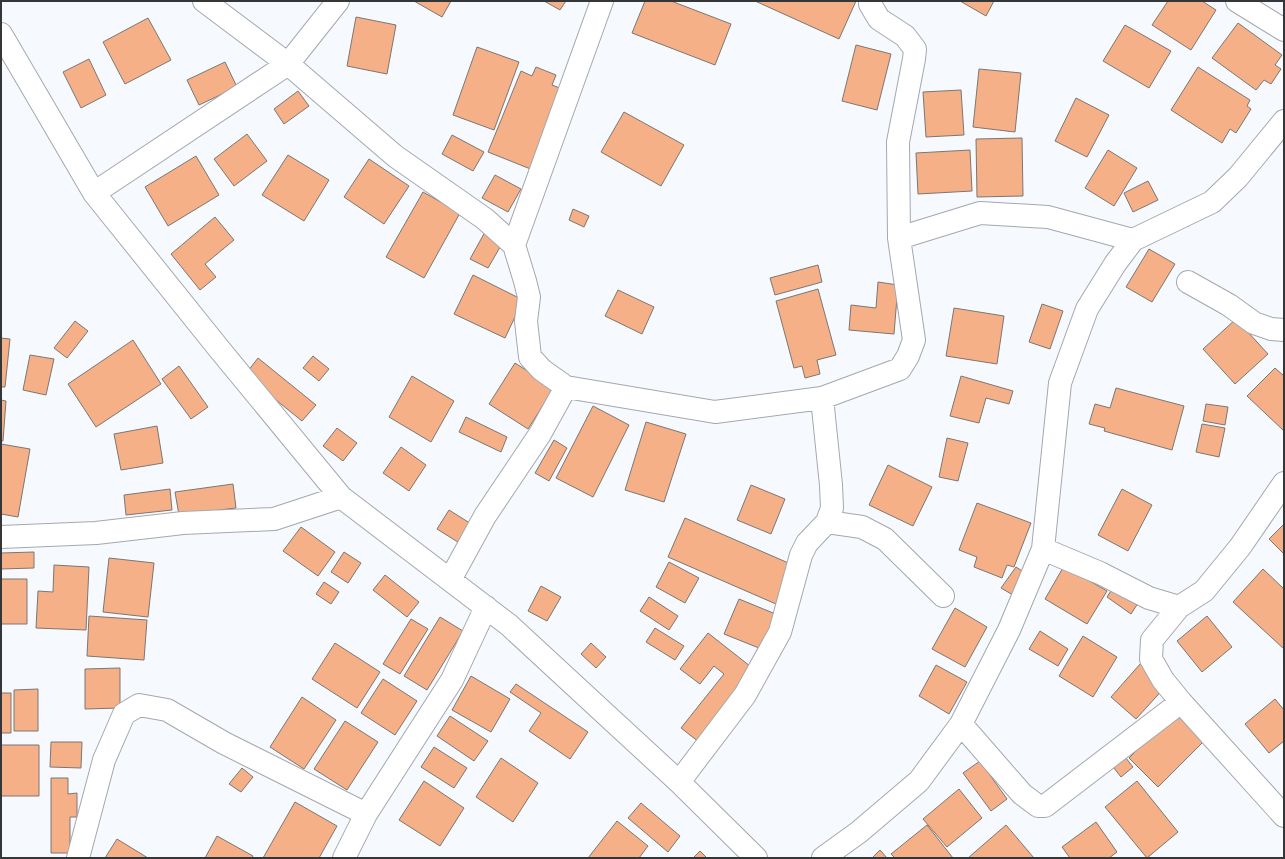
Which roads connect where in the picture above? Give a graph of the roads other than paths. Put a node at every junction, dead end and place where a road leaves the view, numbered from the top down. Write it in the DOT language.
graph roads {
  1 [pos="204,1"];
  2 [pos="338,1"];
  3 [pos="602,1"];
  4 [pos="871,1"];
  5 [pos="1237,1"];
  6 [pos="1284,30"];
  7 [pos="1,34"];
  8 [pos="288,64"];
  9 [pos="1284,121"];
  10 [pos="94,193"];
  11 [pos="899,238"];
  12 [pos="1133,240"];
  13 [pos="514,245"];
  14 [pos="1188,282"];
  15 [pos="1284,330"];
  16 [pos="566,387"];
  17 [pos="822,398"];
  18 [pos="1284,483"];
  19 [pos="341,497"];
  20 [pos="827,522"];
  21 [pos="1,537"];
  22 [pos="1043,549"];
  23 [pos="450,580"];
  24 [pos="943,596"];
  25 [pos="1179,607"];
  26 [pos="486,608"];
  27 [pos="1181,702"];
  28 [pos="961,724"];
  29 [pos="679,782"];
  30 [pos="366,814"];
  31 [pos="1284,816"];
  32 [pos="78,858"];
  33 [pos="344,858"];
  34 [pos="756,858"];
  35 [pos="823,858"];
  1 -- 8 [label="street"];
  2 -- 8 [label="street"];
  3 -- 13 [label="street"];
  4 -- 11 [label="street"];
  5 -- 6 [label="street"];
  7 -- 10 [label="street"];
  8 -- 10 [label="street"];
  8 -- 13 [label="street"];
  9 -- 12 [label="street"];
  10 -- 19 [label="street"];
  11 -- 12 [label="street"];
  11 -- 17 [label="street"];
  12 -- 22 [label="street"];
  13 -- 16 [label="street"];
  14 -- 15 [label="street"];
  16 -- 17 [label="street"];
  16 -- 23 [label="street"];
  17 -- 20 [label="street"];
  18 -- 25 [label="street"];
  19 -- 21 [label="street"];
  19 -- 23 [label="street"];
  20 -- 24 [label="street"];
  20 -- 29 [label="street"];
  22 -- 25 [label="street"];
  22 -- 28 [label="street"];
  23 -- 26 [label="street"];
  25 -- 27 [label="street"];
  26 -- 29 [label="street"];
  26 -- 30 [label="street"];
  27 -- 28 [label="street"];
  27 -- 31 [label="street"];
  28 -- 35 [label="street"];
  29 -- 34 [label="street"];
  30 -- 32 [label="street"];
  30 -- 33 [label="street"];
}
